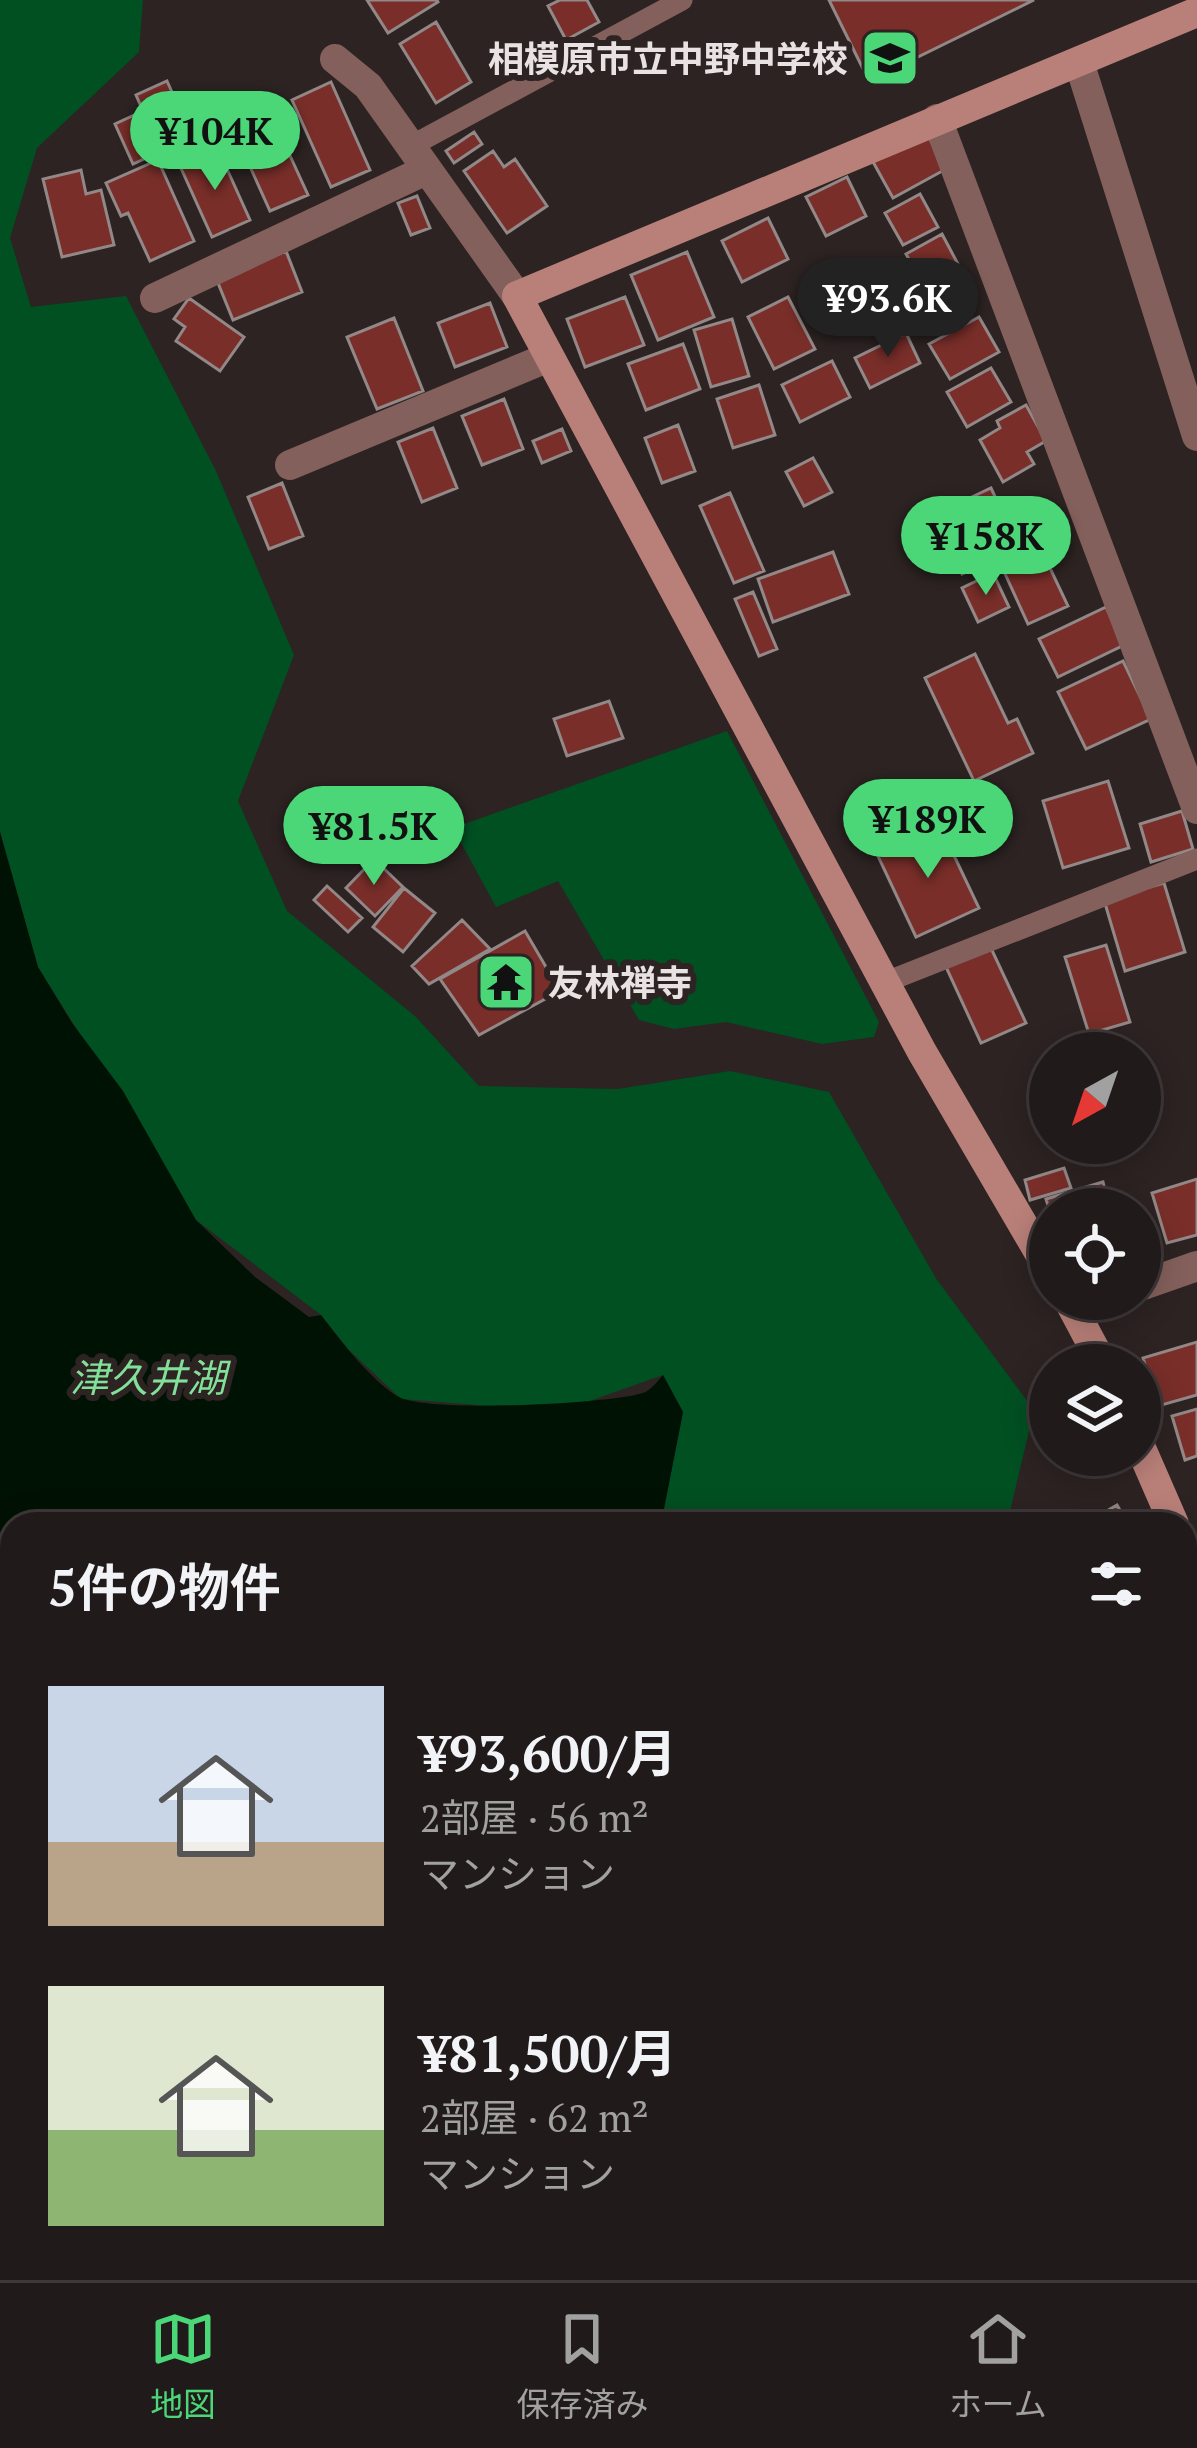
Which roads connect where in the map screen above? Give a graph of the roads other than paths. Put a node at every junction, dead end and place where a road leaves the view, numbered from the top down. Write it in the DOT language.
graph roads {
  1 [pos="682,0"];
  2 [pos="1197,12"];
  3 [pos="335,59"];
  4 [pos="1079,62"];
  5 [pos="937,119"];
  6 [pos="418,158"];
  7 [pos="517,296"];
  8 [pos="155,298"];
  9 [pos="549,357"];
  10 [pos="1197,436"];
  11 [pos="290,465"];
  12 [pos="1197,809"];
  13 [pos="1197,859"];
  14 [pos="886,982"];
  15 [pos="1029,1236"];
  16 [pos="1197,1266"];
  17 [pos="1161,1279"];
  18 [pos="1153,1476"];
  19 [pos="1169,1512"];
  1 -- 6 [label="lane"];
  2 -- 4 [label="street"];
  3 -- 6 [label="street"];
  4 -- 5 [label="street"];
  4 -- 10 [label="street"];
  5 -- 7 [label="street"];
  5 -- 12 [label="street"];
  6 -- 7 [label="street"];
  6 -- 8 [label="street"];
  7 -- 9 [label="street"];
  9 -- 11 [label="street"];
  9 -- 14 [label="street"];
  13 -- 14 [label="lane"];
  14 -- 15 [label="street"];
  16 -- 17 [label="street"];
  18 -- 19 [label="street"];
}
